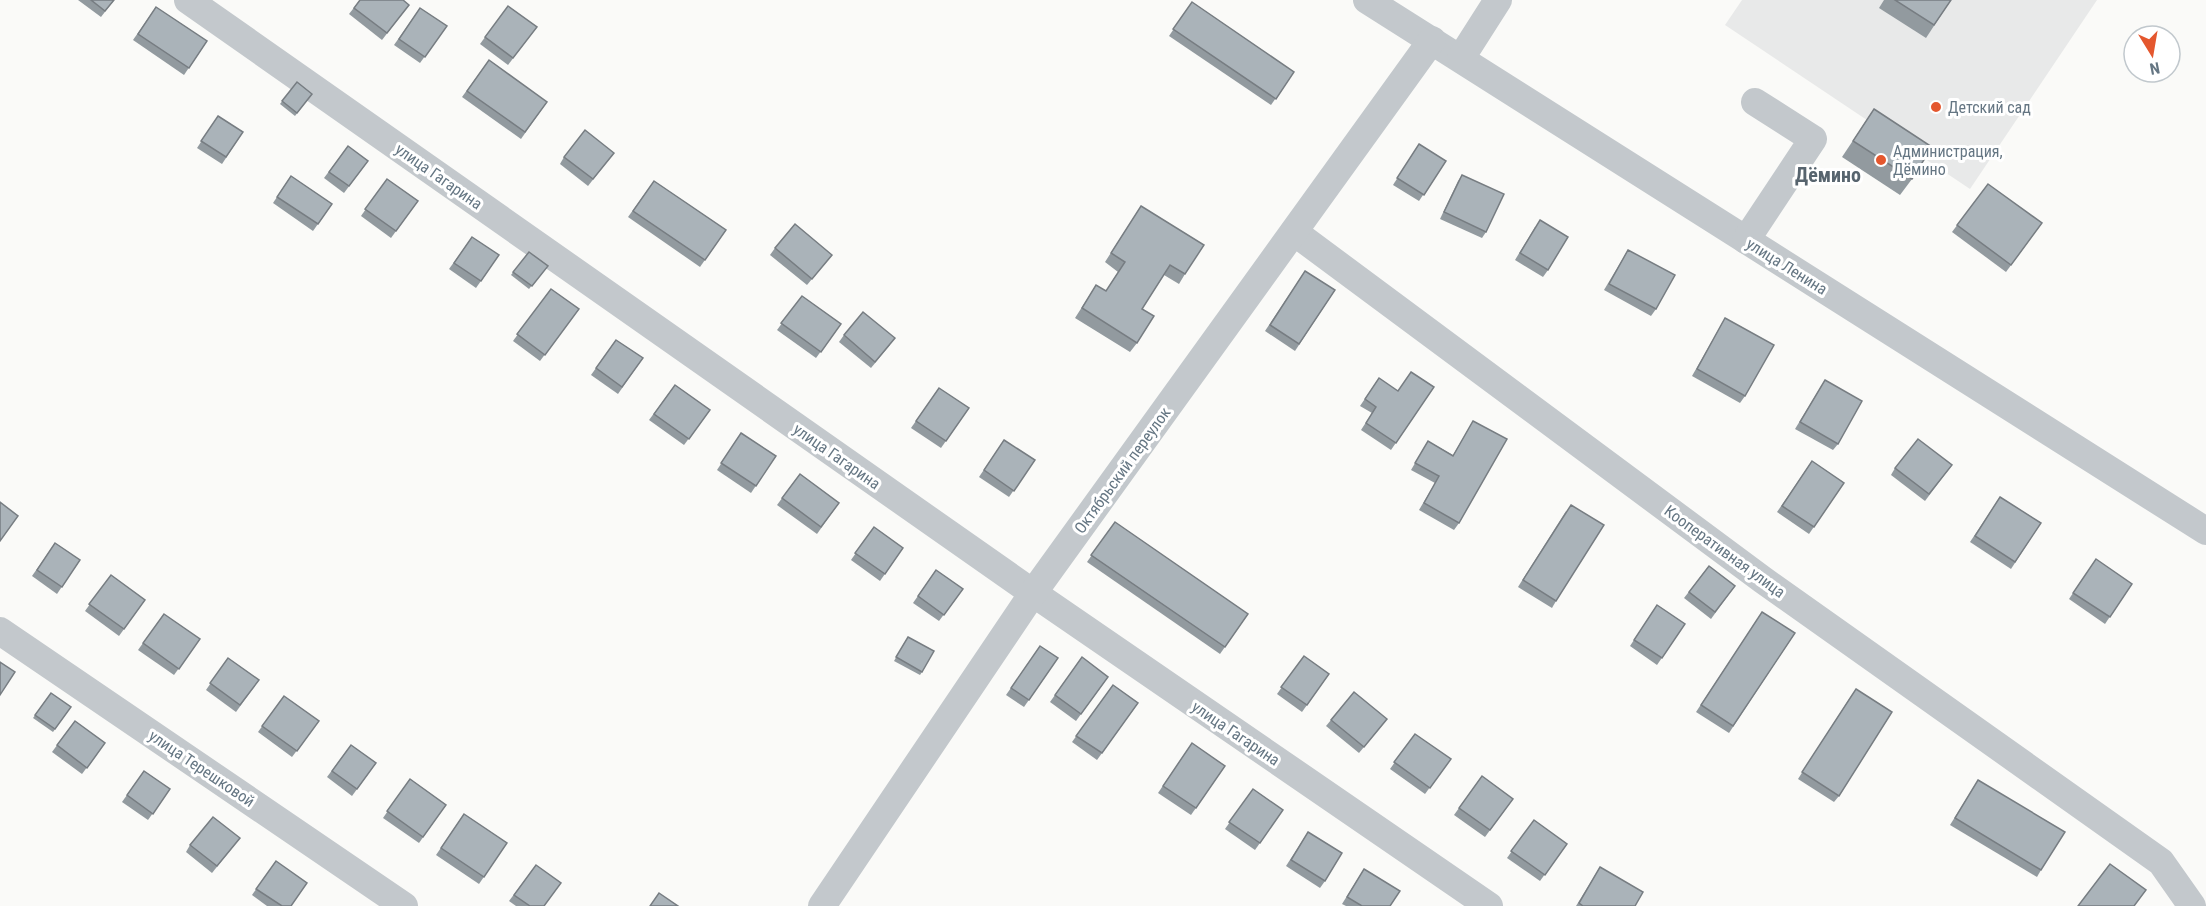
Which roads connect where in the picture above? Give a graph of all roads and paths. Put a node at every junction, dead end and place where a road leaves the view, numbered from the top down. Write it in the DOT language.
graph roads {
  1 [pos="188,0"];
  2 [pos="1367,0"];
  3 [pos="1498,0"];
  4 [pos="1432,40"];
  5 [pos="1461,58"];
  6 [pos="1755,102"];
  7 [pos="1294,232"];
  8 [pos="1746,240"];
  9 [pos="2206,531"];
  10 [pos="1033,593"];
  11 [pos="0,631"];
  12 [pos="404,906"];
  13 [pos="822,906"];
  14 [pos="1489,906"];
  15 [pos="2192,906"];
  1 -- 10 [label="street, улица Гагарина"];
  2 -- 4 [label="street, улица Ленина"];
  3 -- 5 [label="street"];
  4 -- 5 [label="street, улица Ленина"];
  4 -- 7 [label="street, Октябрьский переулок"];
  5 -- 8 [label="street, улица Ленина"];
  6 -- 8 [label="street"];
  7 -- 10 [label="street, Октябрьский переулок"];
  7 -- 15 [label="street, Кооперативная улица"];
  8 -- 9 [label="street, улица Ленина"];
  10 -- 13 [label="street, Октябрьский переулок"];
  10 -- 14 [label="street, улица Гагарина"];
  11 -- 12 [label="street, улица Терешковой"];
}
